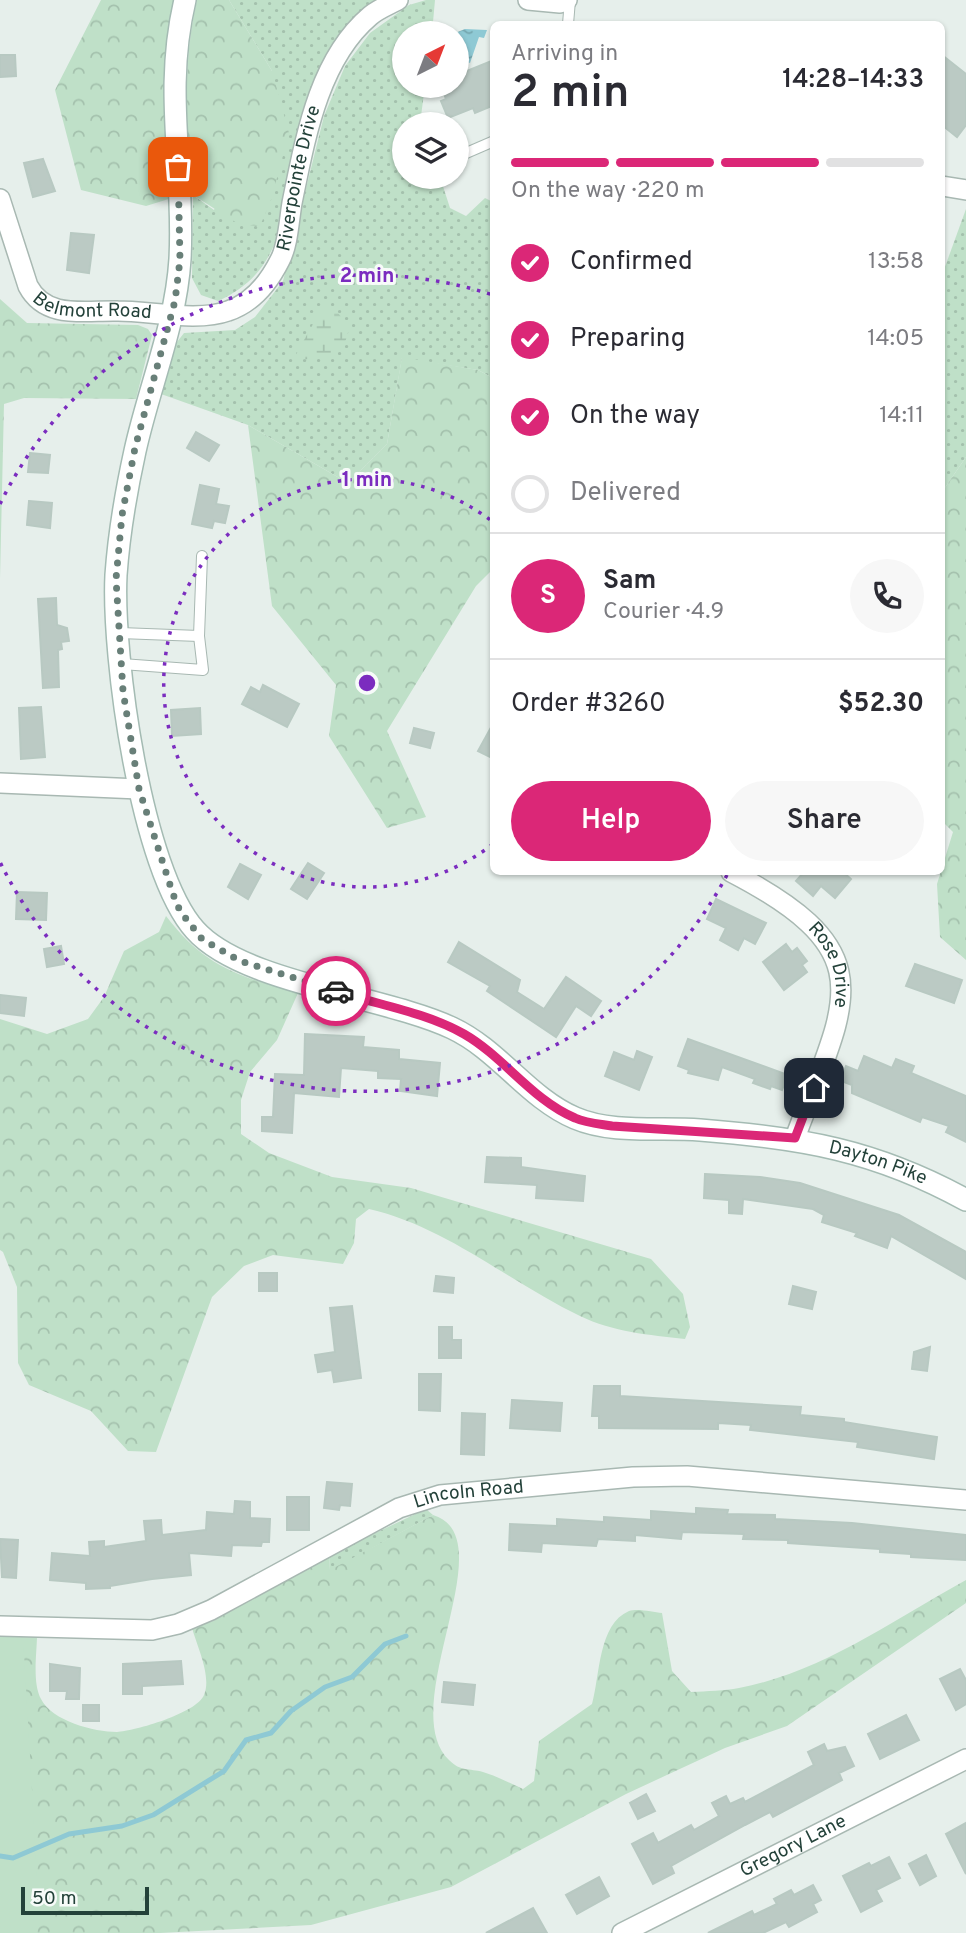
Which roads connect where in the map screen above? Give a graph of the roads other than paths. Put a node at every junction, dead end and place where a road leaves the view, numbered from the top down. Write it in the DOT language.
graph roads {
  1 [pos="185,0"];
  2 [pos="398,0"];
  3 [pos="528,0"];
  4 [pos="568,0"];
  5 [pos="568,21"];
  6 [pos="490,143"];
  7 [pos="469,152"];
  8 [pos="945,186"];
  9 [pos="966,190"];
  10 [pos="0,200"];
  11 [pos="173,313"];
  12 [pos="202,556"];
  13 [pos="120,633"];
  14 [pos="199,636"];
  15 [pos="122,664"];
  16 [pos="0,783"];
  17 [pos="139,789"];
  18 [pos="737,875"];
  19 [pos="795,1138"];
  20 [pos="966,1200"];
  21 [pos="966,1500"];
  22 [pos="0,1626"];
  23 [pos="966,1759"];
  24 [pos="622,1933"];
  1 -- 11 [label="street, Dayton Pike"];
  2 -- 11 [label="street, Riverpointe Drive"];
  3 -- 4 [label="street"];
  4 -- 5 [label="lane"];
  6 -- 7 [label="lane"];
  8 -- 9 [label="street"];
  10 -- 11 [label="street, Belmont Road"];
  11 -- 13 [label="street, Dayton Pike"];
  12 -- 14 [label="lane"];
  13 -- 14 [label="lane"];
  13 -- 15 [label="street, Dayton Pike"];
  14 -- 15 [label="lane"];
  15 -- 17 [label="street, Dayton Pike"];
  16 -- 17 [label="street"];
  17 -- 19 [label="street, Dayton Pike"];
  18 -- 19 [label="street, Rose Drive"];
  19 -- 20 [label="street, Dayton Pike"];
  21 -- 22 [label="street, Lincoln Road"];
  23 -- 24 [label="street, Gregory Lane"];
}
